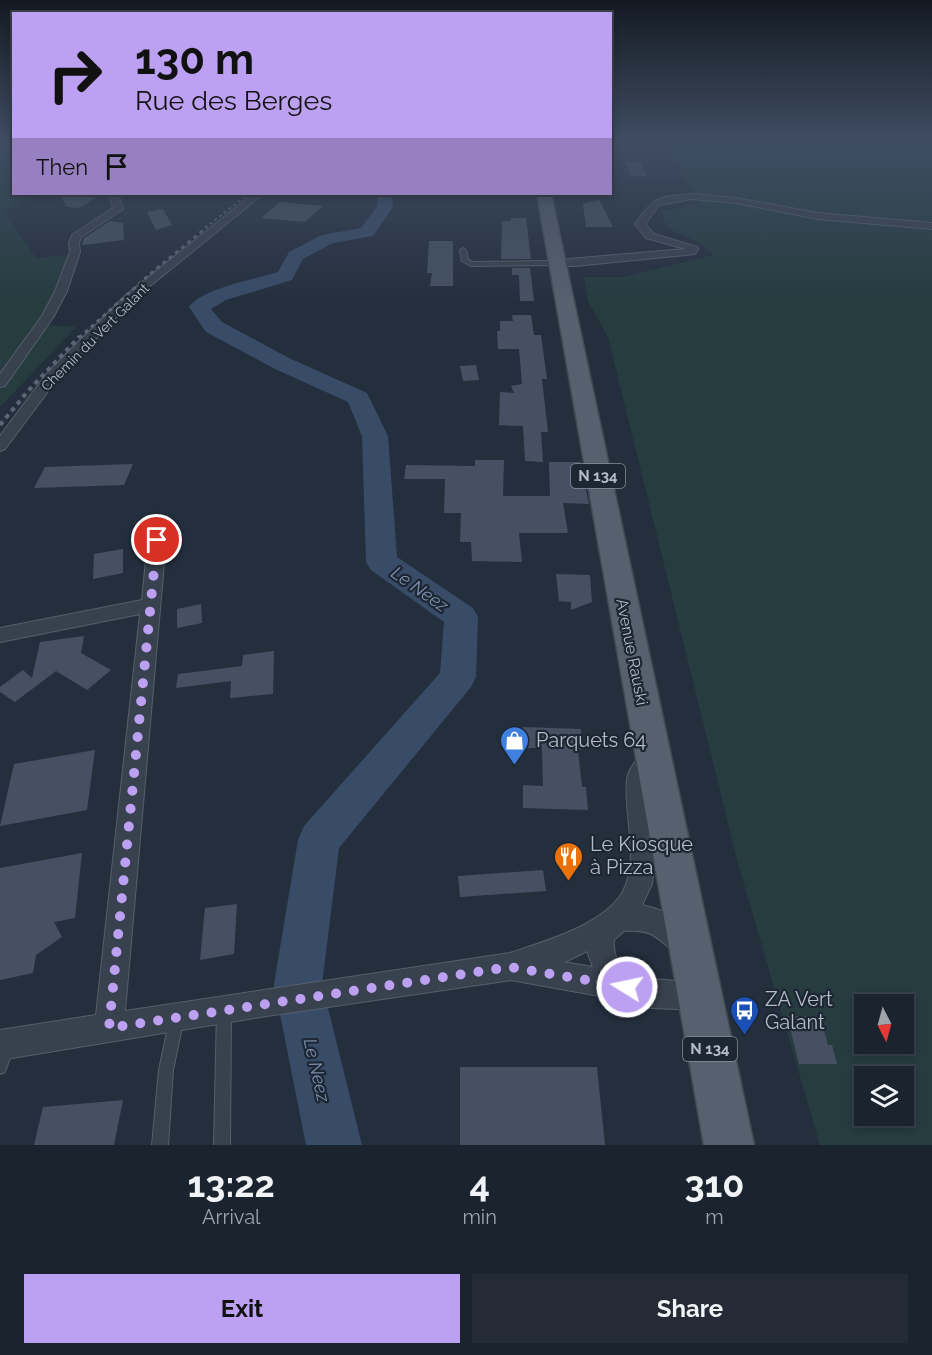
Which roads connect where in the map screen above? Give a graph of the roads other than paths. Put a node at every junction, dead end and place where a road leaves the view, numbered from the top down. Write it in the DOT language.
graph roads {
  1 [pos="114,195"];
  2 [pos="257,195"];
  3 [pos="544,195"];
  4 [pos="932,226"];
  5 [pos="463,250"];
  6 [pos="557,263"];
  7 [pos="0,383"];
  8 [pos="0,446"];
  9 [pos="157,540"];
  10 [pos="151,605"];
  11 [pos="0,635"];
  12 [pos="653,758"];
  13 [pos="618,918"];
  14 [pos="691,953"];
  15 [pos="510,967"];
  16 [pos="627,987"];
  17 [pos="699,996"];
  18 [pos="224,1009"];
  19 [pos="177,1016"];
  20 [pos="109,1028"];
  21 [pos="3,1052"];
  22 [pos="160,1145"];
  23 [pos="222,1145"];
  24 [pos="729,1145"];
  1 -- 7 [label="street"];
  2 -- 8 [label="street, Chemin du Vert Galant"];
  3 -- 6 [label="main road, Avenue Rauski / N 134"];
  4 -- 6 [label="street"];
  5 -- 6 [label="lane"];
  6 -- 12 [label="main road, Avenue Rauski / N 134"];
  9 -- 10 [label="street"];
  10 -- 11 [label="street"];
  10 -- 20 [label="street"];
  12 -- 13 [label="street"];
  12 -- 14 [label="main road, Avenue Rauski / N 134"];
  13 -- 14 [label="street"];
  13 -- 15 [label="street"];
  13 -- 16 [label="street"];
  14 -- 17 [label="main road, Avenue Rauski / N 134"];
  15 -- 16 [label="street"];
  15 -- 18 [label="street"];
  16 -- 17 [label="street"];
  17 -- 24 [label="main road, Avenue Rauski / N 134"];
  18 -- 19 [label="street"];
  18 -- 23 [label="lane"];
  19 -- 20 [label="street"];
  19 -- 22 [label="lane"];
  20 -- 21 [label="street"];
}
